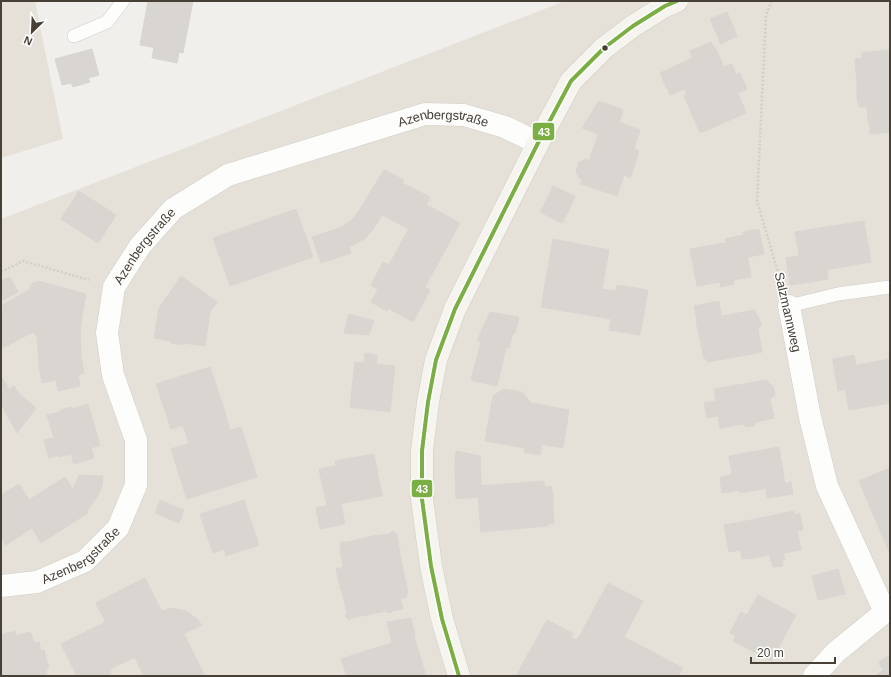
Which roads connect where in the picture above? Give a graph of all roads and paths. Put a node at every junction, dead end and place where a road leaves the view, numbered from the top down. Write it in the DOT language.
graph roads {
  1 [pos="122,1"];
  2 [pos="677,1"];
  3 [pos="772,1"];
  4 [pos="74,36"];
  5 [pos="538,143"];
  6 [pos="1,272"];
  7 [pos="890,287"];
  8 [pos="114,288"];
  9 [pos="789,306"];
  10 [pos="1,586"];
  11 [pos="888,611"];
  12 [pos="459,676"];
  13 [pos="814,676"];
  1 -- 4 [label="lane"];
  2 -- 5 [label="street"];
  3 -- 9 [label="path, Salzmannweg"];
  5 -- 8 [label="street, Azenbergstraße"];
  5 -- 12 [label="street"];
  6 -- 8 [label="path"];
  7 -- 9 [label="lane"];
  8 -- 10 [label="street, Azenbergstraße"];
  9 -- 11 [label="street, Salzmannweg"];
  11 -- 13 [label="street"];
}
